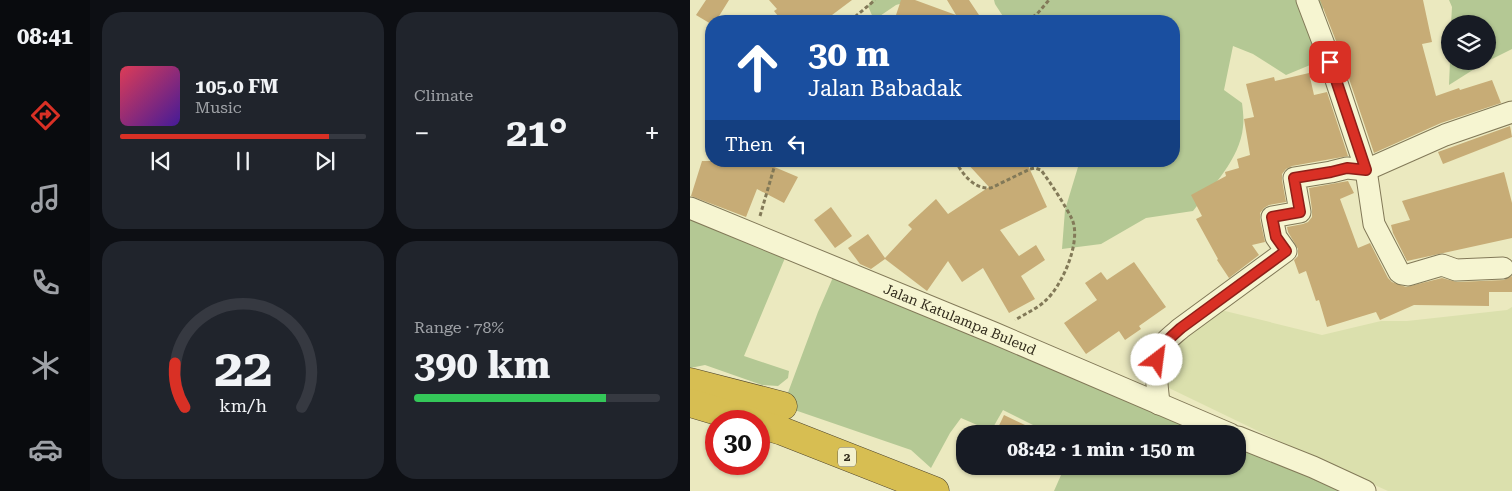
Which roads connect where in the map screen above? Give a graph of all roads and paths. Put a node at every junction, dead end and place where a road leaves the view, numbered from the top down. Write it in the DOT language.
graph roads {
  1 [pos="874,0"];
  2 [pos="1049,0"];
  3 [pos="1307,0"];
  4 [pos="857,15"];
  5 [pos="1036,15"];
  6 [pos="1512,112"];
  7 [pos="774,167"];
  8 [pos="959,167"];
  9 [pos="1366,170"];
  10 [pos="690,208"];
  11 [pos="755,234"];
  12 [pos="1503,268"];
  13 [pos="994,333"];
  14 [pos="690,382"];
  15 [pos="690,402"];
  16 [pos="1159,404"];
  17 [pos="783,406"];
  18 [pos="716,410"];
  19 [pos="1209,425"];
  20 [pos="770,427"];
  21 [pos="1246,440"];
  22 [pos="935,491"];
  23 [pos="1365,491"];
  1 -- 4 [label="path"];
  2 -- 5 [label="path"];
  3 -- 9 [label="street"];
  6 -- 9 [label="street"];
  7 -- 11 [label="path"];
  8 -- 13 [label="path"];
  9 -- 12 [label="street"];
  9 -- 16 [label="street"];
  10 -- 11 [label="street, Jalan Katulampa Buleud"];
  11 -- 13 [label="street, Jalan Katulampa Buleud"];
  13 -- 16 [label="street, Jalan Katulampa Buleud"];
  14 -- 17 [label="highway"];
  15 -- 18 [label="highway"];
  16 -- 19 [label="street, Jalan Katulampa Buleud"];
  20 -- 22 [label="highway, 2"];
  21 -- 23 [label="street"];
}
